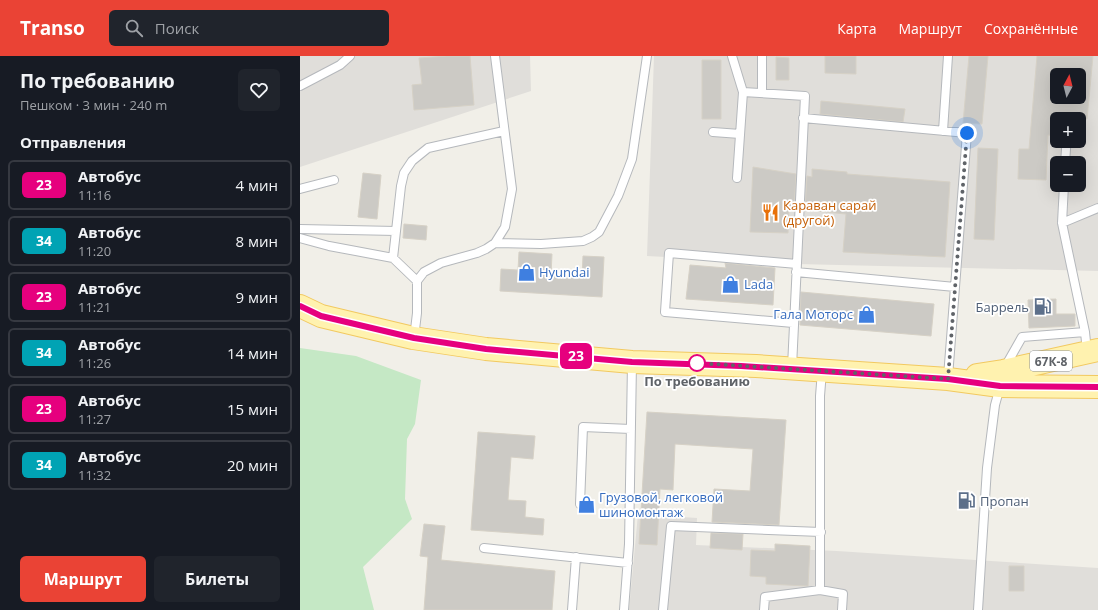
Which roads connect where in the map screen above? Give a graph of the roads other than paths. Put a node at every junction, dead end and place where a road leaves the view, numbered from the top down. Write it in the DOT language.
graph roads {
  1 [pos="350,56"];
  2 [pos="495,56"];
  3 [pos="648,56"];
  4 [pos="732,56"];
  5 [pos="762,56"];
  6 [pos="948,56"];
  7 [pos="300,86"];
  8 [pos="743,92"];
  9 [pos="762,93"];
  10 [pos="803,118"];
  11 [pos="504,131"];
  12 [pos="942,131"];
  13 [pos="713,132"];
  14 [pos="740,134"];
  15 [pos="1066,149"];
  16 [pos="1066,156"];
  17 [pos="737,178"];
  18 [pos="334,180"];
  19 [pos="300,189"];
  20 [pos="1064,192"];
  21 [pos="1098,208"];
  22 [pos="1062,223"];
  23 [pos="300,229"];
  24 [pos="396,231"];
  25 [pos="300,238"];
  26 [pos="495,243"];
  27 [pos="393,258"];
  28 [pos="796,268"];
  29 [pos="417,281"];
  30 [pos="955,287"];
  31 [pos="300,306"];
  32 [pos="793,323"];
  33 [pos="414,338"];
  34 [pos="1090,345"];
  35 [pos="632,362"];
  36 [pos="792,369"];
  37 [pos="822,371"];
  38 [pos="1002,378"];
  39 [pos="948,379"];
  40 [pos="1098,387"];
  41 [pos="631,429"];
  42 [pos="580,504"];
  43 [pos="821,532"];
  44 [pos="484,548"];
  45 [pos="576,557"];
  46 [pos="628,563"];
  47 [pos="820,590"];
  48 [pos="572,610"];
  49 [pos="624,610"];
  50 [pos="663,610"];
  51 [pos="764,610"];
  52 [pos="842,610"];
  53 [pos="978,610"];
  1 -- 7 [label="lane"];
  2 -- 11 [label="lane"];
  3 -- 26 [label="lane"];
  4 -- 8 [label="lane"];
  5 -- 9 [label="lane"];
  6 -- 12 [label="lane"];
  8 -- 9 [label="lane"];
  8 -- 14 [label="lane"];
  9 -- 10 [label="lane"];
  10 -- 12 [label="lane"];
  10 -- 28 [label="lane"];
  11 -- 24 [label="lane"];
  11 -- 26 [label="lane"];
  12 -- 30 [label="lane"];
  13 -- 14 [label="lane"];
  14 -- 17 [label="lane"];
  15 -- 16 [label="lane"];
  18 -- 19 [label="lane"];
  20 -- 22 [label="lane"];
  21 -- 22 [label="lane"];
  22 -- 34 [label="lane"];
  23 -- 24 [label="lane"];
  24 -- 27 [label="lane"];
  25 -- 27 [label="lane"];
  26 -- 29 [label="lane"];
  27 -- 29 [label="lane"];
  28 -- 30 [label="lane"];
  28 -- 32 [label="lane"];
  28 -- 32 [label="lane"];
  29 -- 33 [label="lane"];
  30 -- 39 [label="lane"];
  31 -- 33 [label="main road, 67К-8"];
  32 -- 36 [label="lane"];
  33 -- 35 [label="main road, 67К-8"];
  34 -- 38 [label="main road, 67К-8"];
  34 -- 38 [label="lane"];
  35 -- 36 [label="main road, 67К-8"];
  35 -- 41 [label="lane"];
  36 -- 37 [label="main road, 67К-8"];
  37 -- 39 [label="main road, 67К-8"];
  37 -- 43 [label="lane"];
  38 -- 39 [label="main road, 67К-8"];
  38 -- 40 [label="main road, 67К-8"];
  38 -- 53 [label="lane"];
  41 -- 42 [label="lane"];
  41 -- 46 [label="lane"];
  43 -- 47 [label="lane"];
  43 -- 50 [label="lane"];
  44 -- 45 [label="lane"];
  45 -- 46 [label="lane"];
  45 -- 48 [label="lane"];
  46 -- 49 [label="lane"];
  47 -- 51 [label="lane"];
  47 -- 52 [label="lane"];
}
